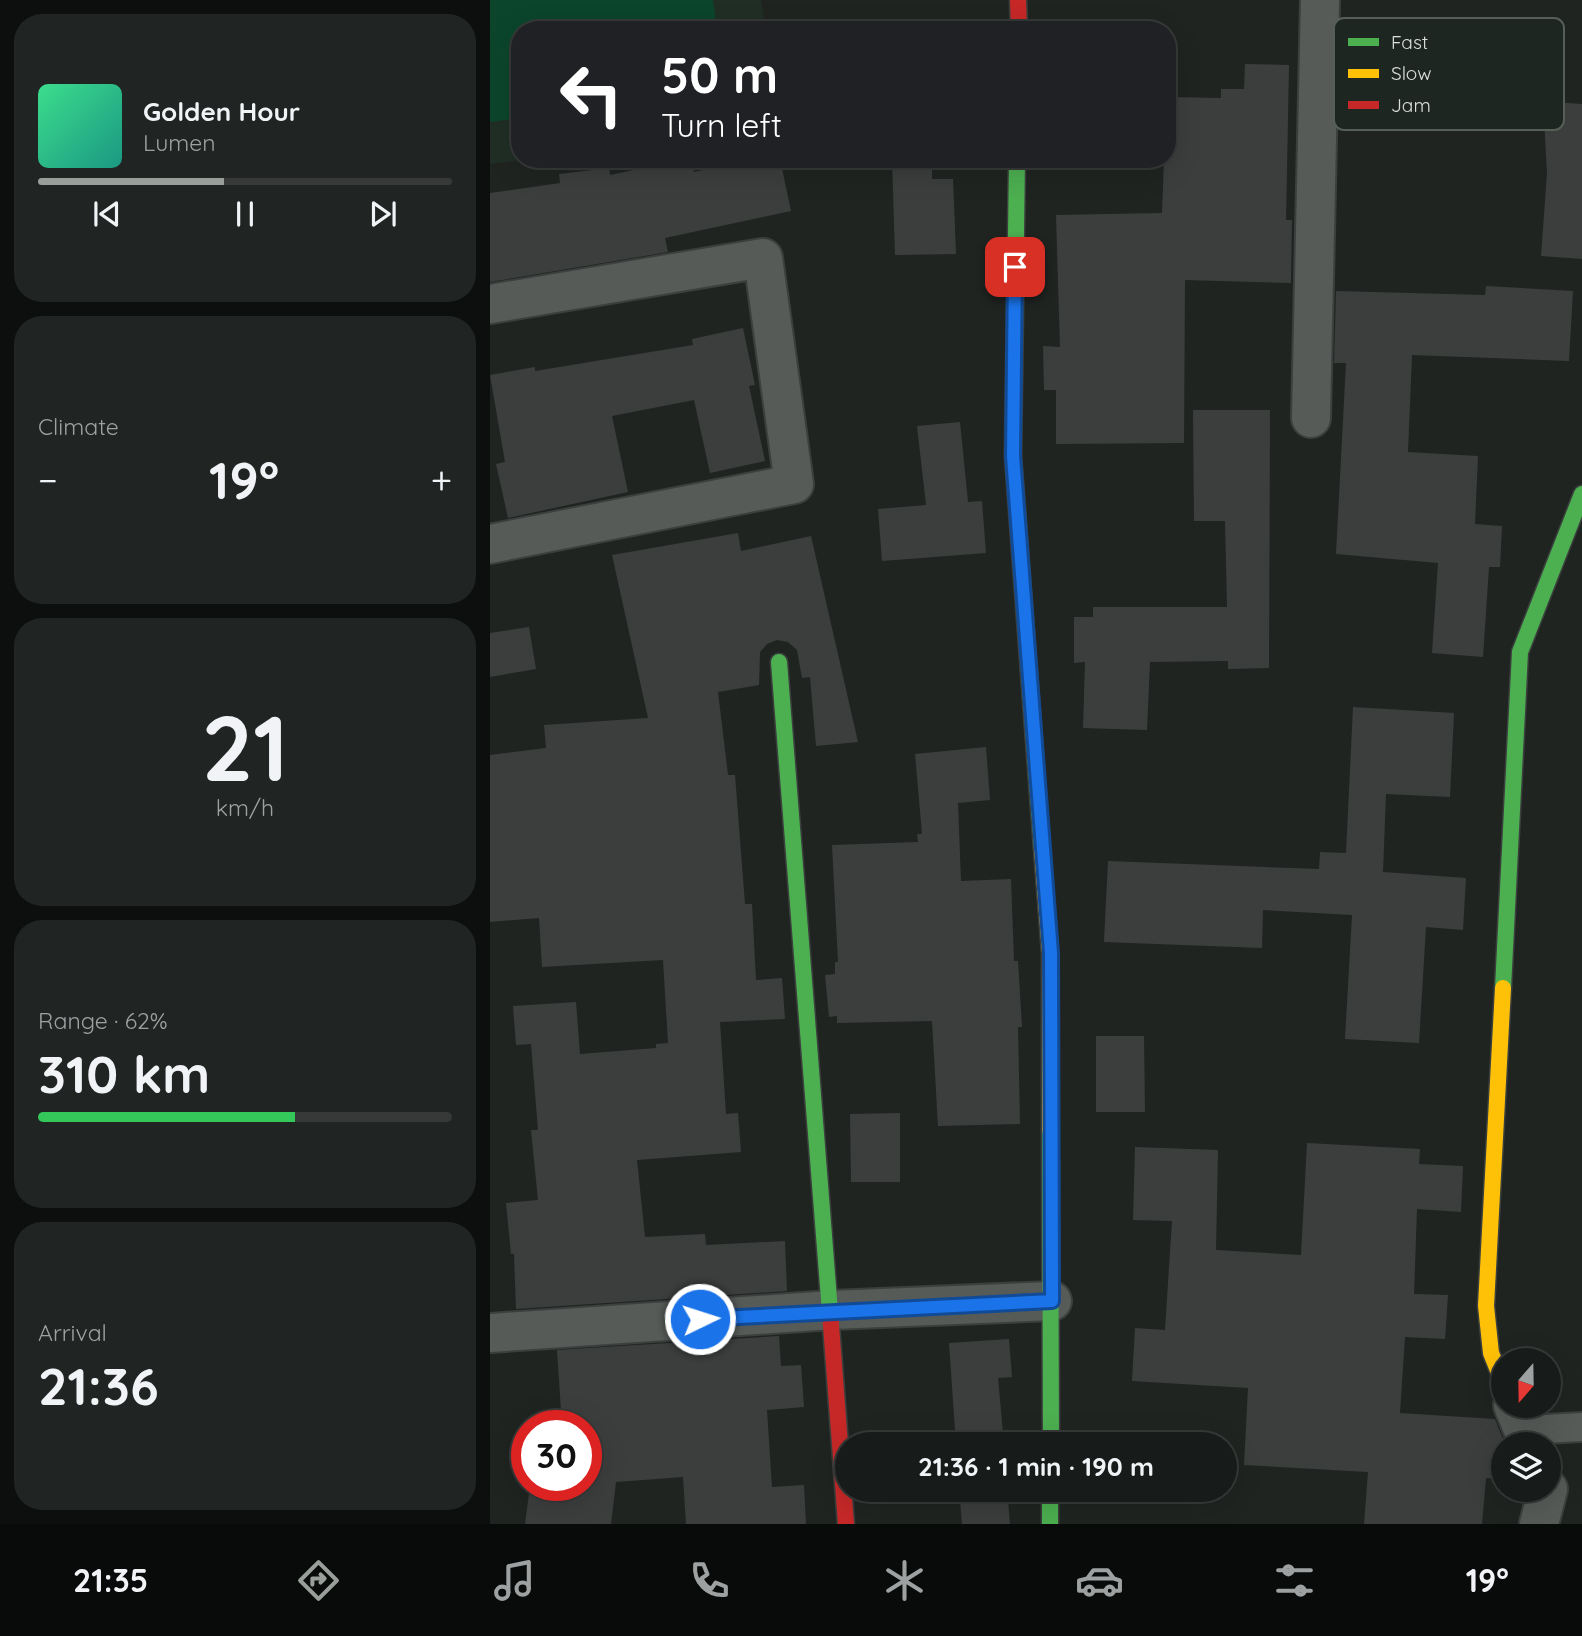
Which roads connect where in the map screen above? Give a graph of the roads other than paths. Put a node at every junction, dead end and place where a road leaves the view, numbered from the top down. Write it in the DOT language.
graph roads {
  1 [pos="1018,0"];
  2 [pos="1320,0"];
  3 [pos="1019,21"];
  4 [pos="1017,168"];
  5 [pos="490,304"];
  6 [pos="1311,418"];
  7 [pos="1582,494"];
  8 [pos="490,544"];
  9 [pos="779,662"];
  10 [pos="1052,1301"];
  11 [pos="832,1310"];
  12 [pos="490,1333"];
  13 [pos="1491,1353"];
  14 [pos="1522,1426"];
  15 [pos="1582,1426"];
  16 [pos="1051,1432"];
  17 [pos="1050,1502"];
  18 [pos="1545,1502"];
  19 [pos="846,1524"];
  20 [pos="1050,1524"];
  21 [pos="1539,1524"];
  1 -- 3 [label="street"];
  2 -- 6 [label="street"];
  4 -- 10 [label="street"];
  5 -- 8 [label="street"];
  7 -- 13 [label="street"];
  9 -- 11 [label="street"];
  10 -- 11 [label="street"];
  10 -- 16 [label="street"];
  11 -- 12 [label="street"];
  11 -- 19 [label="street"];
  14 -- 15 [label="lane"];
  17 -- 20 [label="street"];
  18 -- 21 [label="street"];
}
